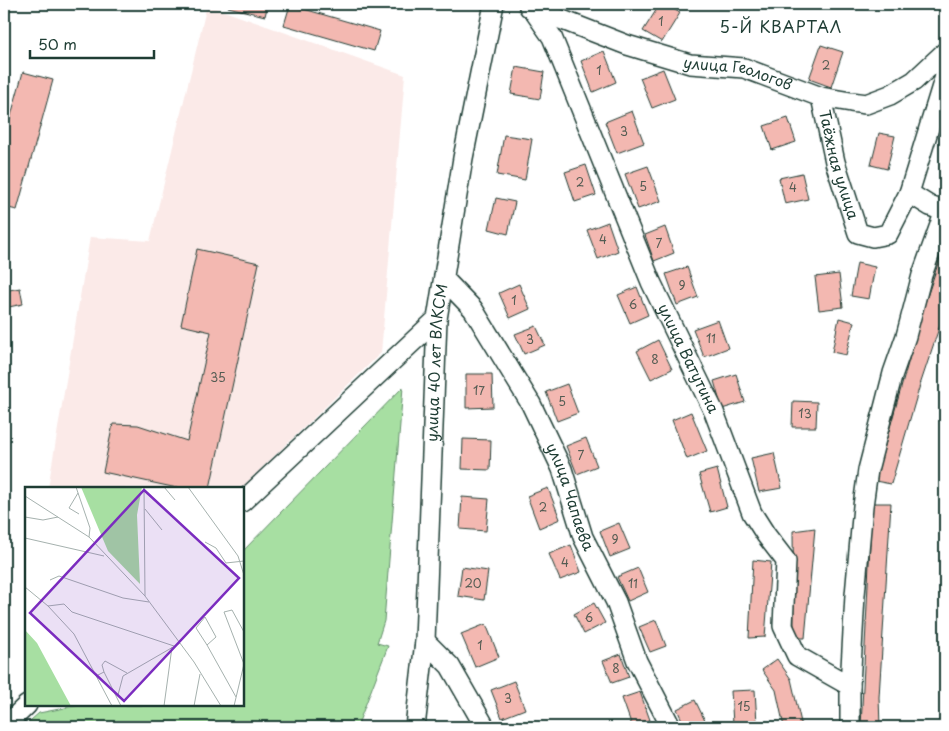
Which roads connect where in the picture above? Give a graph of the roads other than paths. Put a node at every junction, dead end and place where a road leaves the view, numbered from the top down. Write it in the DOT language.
graph roads {
  1 [pos="494,4"];
  2 [pos="535,6"];
  3 [pos="945,52"];
  4 [pos="945,76"];
  5 [pos="822,97"];
  6 [pos="909,193"];
  7 [pos="945,211"];
  8 [pos="444,279"];
  9 [pos="437,319"];
  10 [pos="244,500"];
  11 [pos="425,641"];
  12 [pos="850,686"];
  13 [pos="21,715"];
  14 [pos="4,727"];
  15 [pos="415,727"];
  16 [pos="485,727"];
  17 [pos="671,727"];
  18 [pos="850,727"];
  1 -- 8 [label="street, улица 40 лет ВЛКСМ"];
  2 -- 5 [label="street, улица Геологов"];
  2 -- 12 [label="street, улица Ватутина"];
  3 -- 5 [label="street, улица Геологов"];
  4 -- 6 [label="street"];
  5 -- 6 [label="street, Таёжная улица"];
  6 -- 7 [label="street"];
  7 -- 12 [label="street"];
  8 -- 9 [label="street, улица 40 лет ВЛКСМ"];
  8 -- 17 [label="street, улица Чапаева"];
  9 -- 10 [label="street"];
  9 -- 11 [label="street, улица 40 лет ВЛКСМ"];
  11 -- 15 [label="street, улица 40 лет ВЛКСМ"];
  11 -- 16 [label="street"];
  12 -- 18 [label="street"];
  13 -- 14 [label="street"];
}
